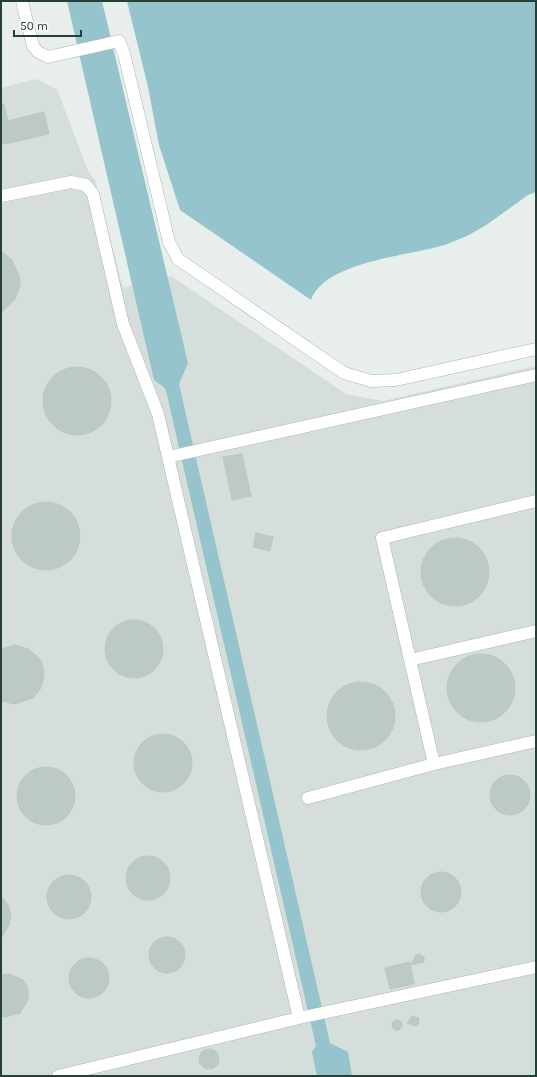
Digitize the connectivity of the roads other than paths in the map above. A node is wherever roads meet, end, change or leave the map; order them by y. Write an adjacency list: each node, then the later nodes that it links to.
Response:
1 (22, 1): 3 (street)
2 (1, 196): 5 (street)
3 (536, 349)
4 (536, 375): 5 (street)
5 (172, 456): 13 (street)
6 (536, 501): 8 (street)
7 (536, 632): 8 (street)
8 (410, 660): 10 (street)
9 (536, 741): 10 (street)
10 (434, 764): 11 (street)
11 (308, 798)
12 (536, 967): 13 (street)
13 (303, 1017): 14 (street)
14 (58, 1076)

